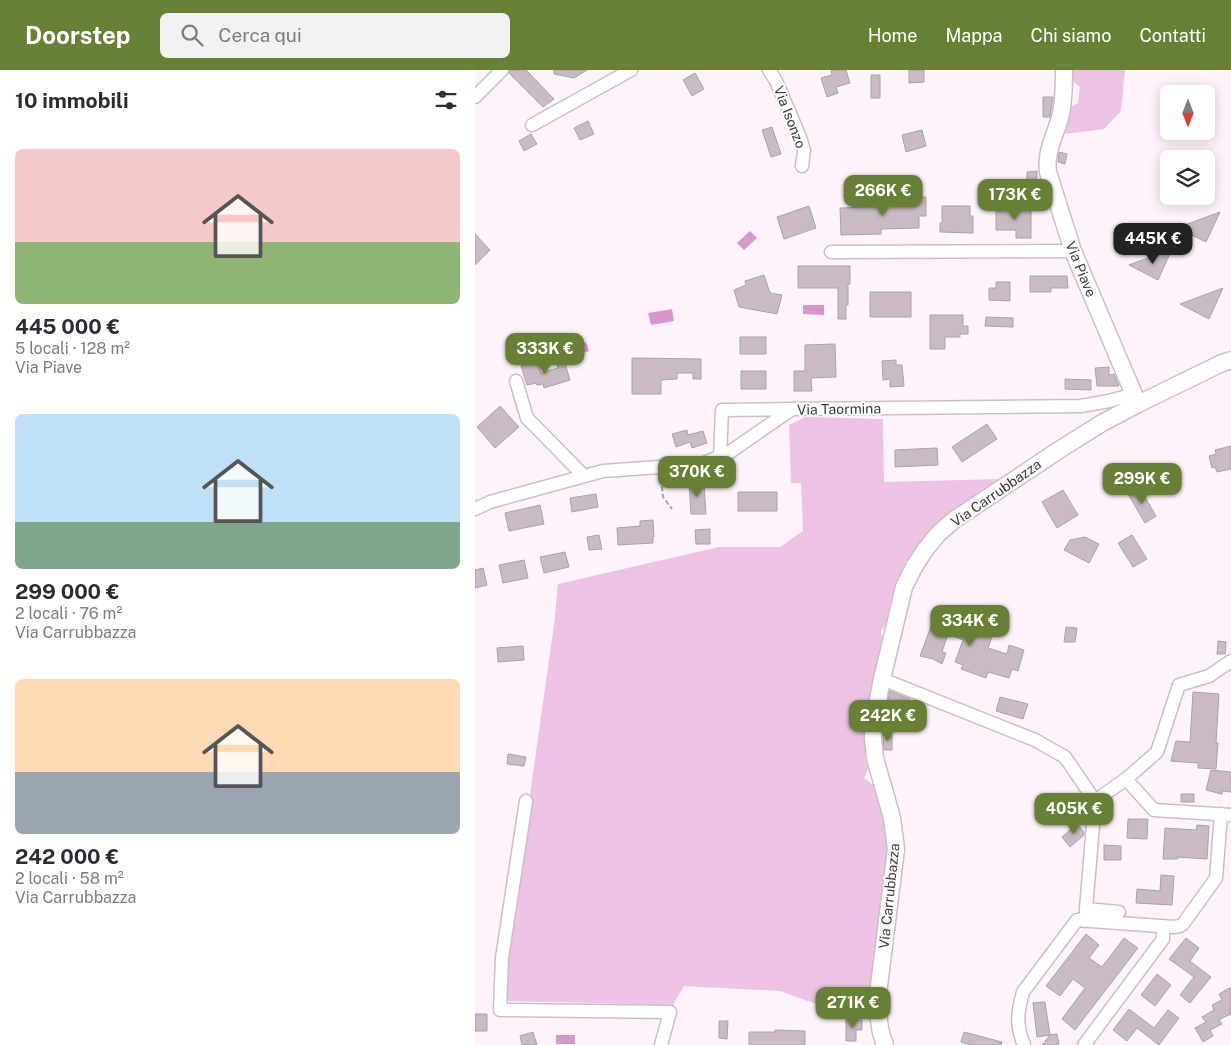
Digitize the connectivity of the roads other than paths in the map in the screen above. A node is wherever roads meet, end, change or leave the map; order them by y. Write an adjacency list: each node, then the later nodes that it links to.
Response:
1 (502, 70): 5 (street)
2 (631, 70): 6 (street)
3 (769, 70): 7 (street, Via Isonzo)
4 (1064, 70): 8 (main road, Via Piave)
5 (475, 97)
6 (532, 125)
7 (802, 166)
8 (1073, 251): 9 (street); 12 (main road, Via Piave)
9 (831, 252)
10 (1231, 360): 12 (main road, Via Carrubbazza)
11 (516, 381): 15 (street)
12 (1136, 399): 13 (street, Via Taormina); 18 (main road, Via Carrubbazza)
13 (792, 409): 14 (street, Via Taormina); 14 (street)
14 (720, 457): 15 (street, Via Taormina)
15 (584, 476): 16 (street, Via Taormina)
16 (475, 509)
17 (1231, 661): 19 (street)
18 (882, 679): 20 (street); 27 (main road, Via Carrubbazza)
19 (1126, 779): 20 (street); 22 (street)
20 (1095, 801): 24 (street)
21 (526, 802): 26 (street)
22 (1226, 814): 25 (street)
23 (1119, 912): 24 (street)
24 (1085, 915): 25 (street); 28 (street)
25 (1163, 926): 29 (street)
26 (661, 1045)
27 (885, 1045)
28 (1023, 1045)
29 (1084, 1045)

